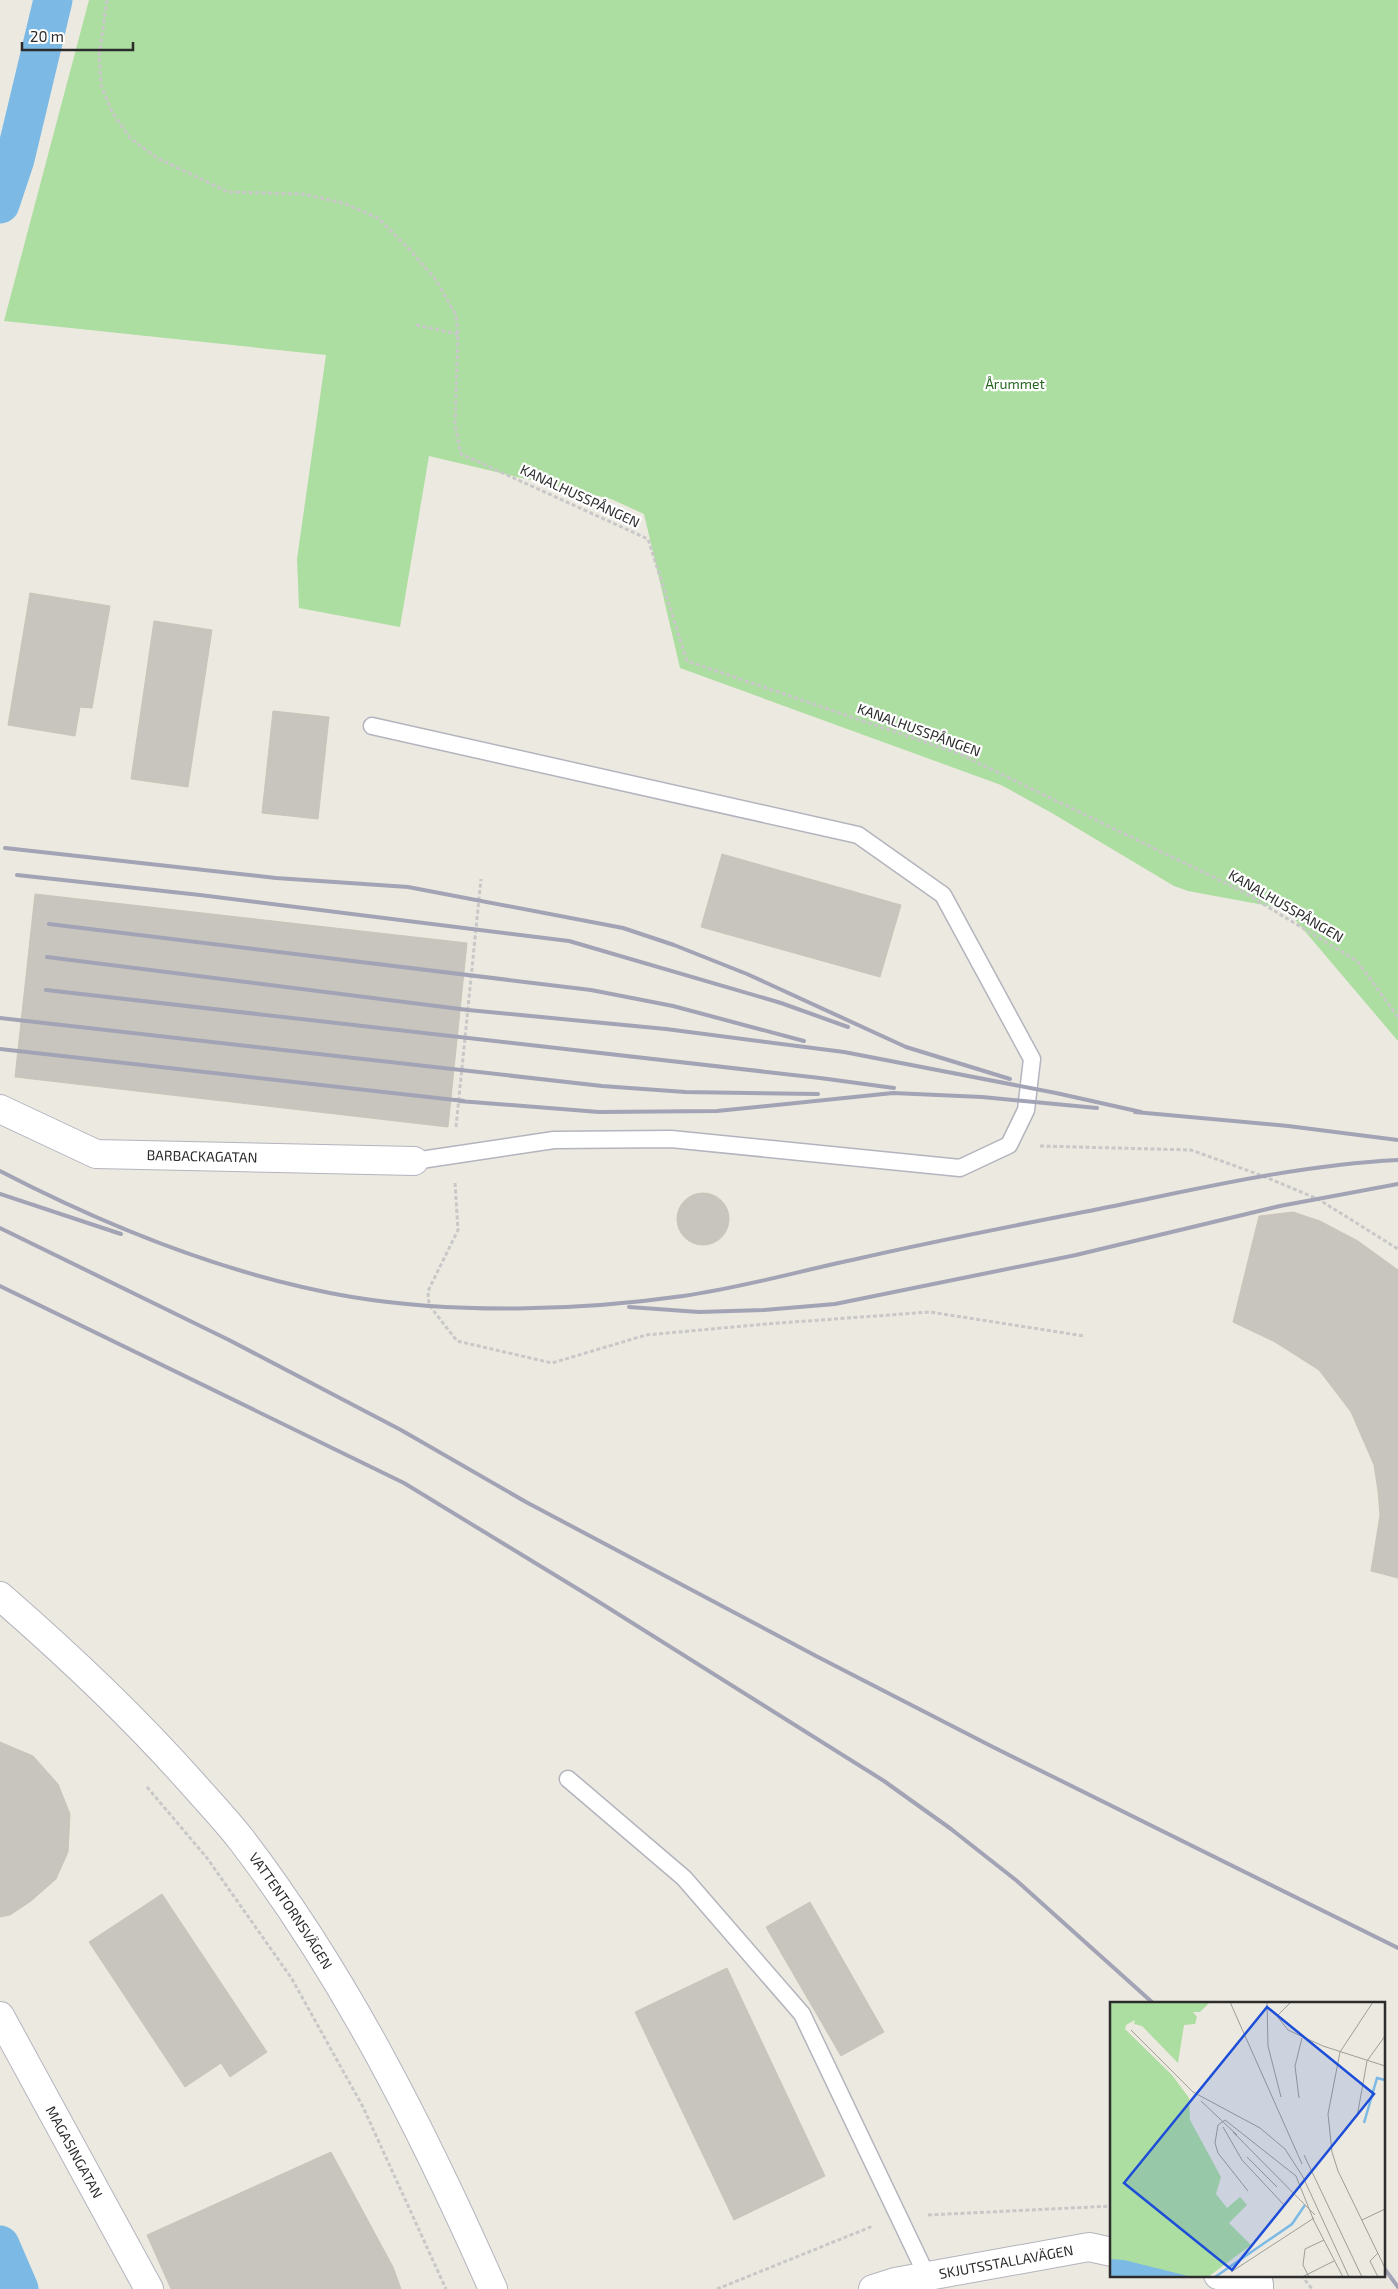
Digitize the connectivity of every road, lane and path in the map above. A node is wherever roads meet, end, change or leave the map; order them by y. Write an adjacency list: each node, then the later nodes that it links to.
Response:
1 (107, 0): 3 (path, KANALHUSSPÅNGEN)
2 (416, 326): 3 (path)
3 (458, 334): 6 (path, KANALHUSSPÅNGEN)
4 (372, 726): 8 (lane)
5 (481, 879): 9 (path)
6 (1398, 1016)
7 (0, 1109): 10 (street, BARBACKAGATAN)
8 (1010, 1145): 9 (lane); 11 (path)
9 (453, 1155): 10 (lane); 12 (path)
10 (414, 1161)
11 (1398, 1249)
12 (1084, 1336)
13 (0, 1596): 24 (street, VATTENTORNSVÄGEN)
14 (568, 1779): 18 (lane)
15 (144, 1783): 23 (path)
16 (0, 2016): 22 (street, MAGASINGATAN)
17 (1110, 2252): 18 (street, SKJUTSSTALLAVÄGEN)
18 (927, 2276): 25 (street, SKJUTSSTALLAVÄGEN)
19 (1221, 2276): 21 (street)
20 (1302, 2276): 26 (path)
21 (1259, 2287)
22 (149, 2289)
23 (446, 2289)
24 (492, 2289)
25 (873, 2289)
26 (1312, 2289)

